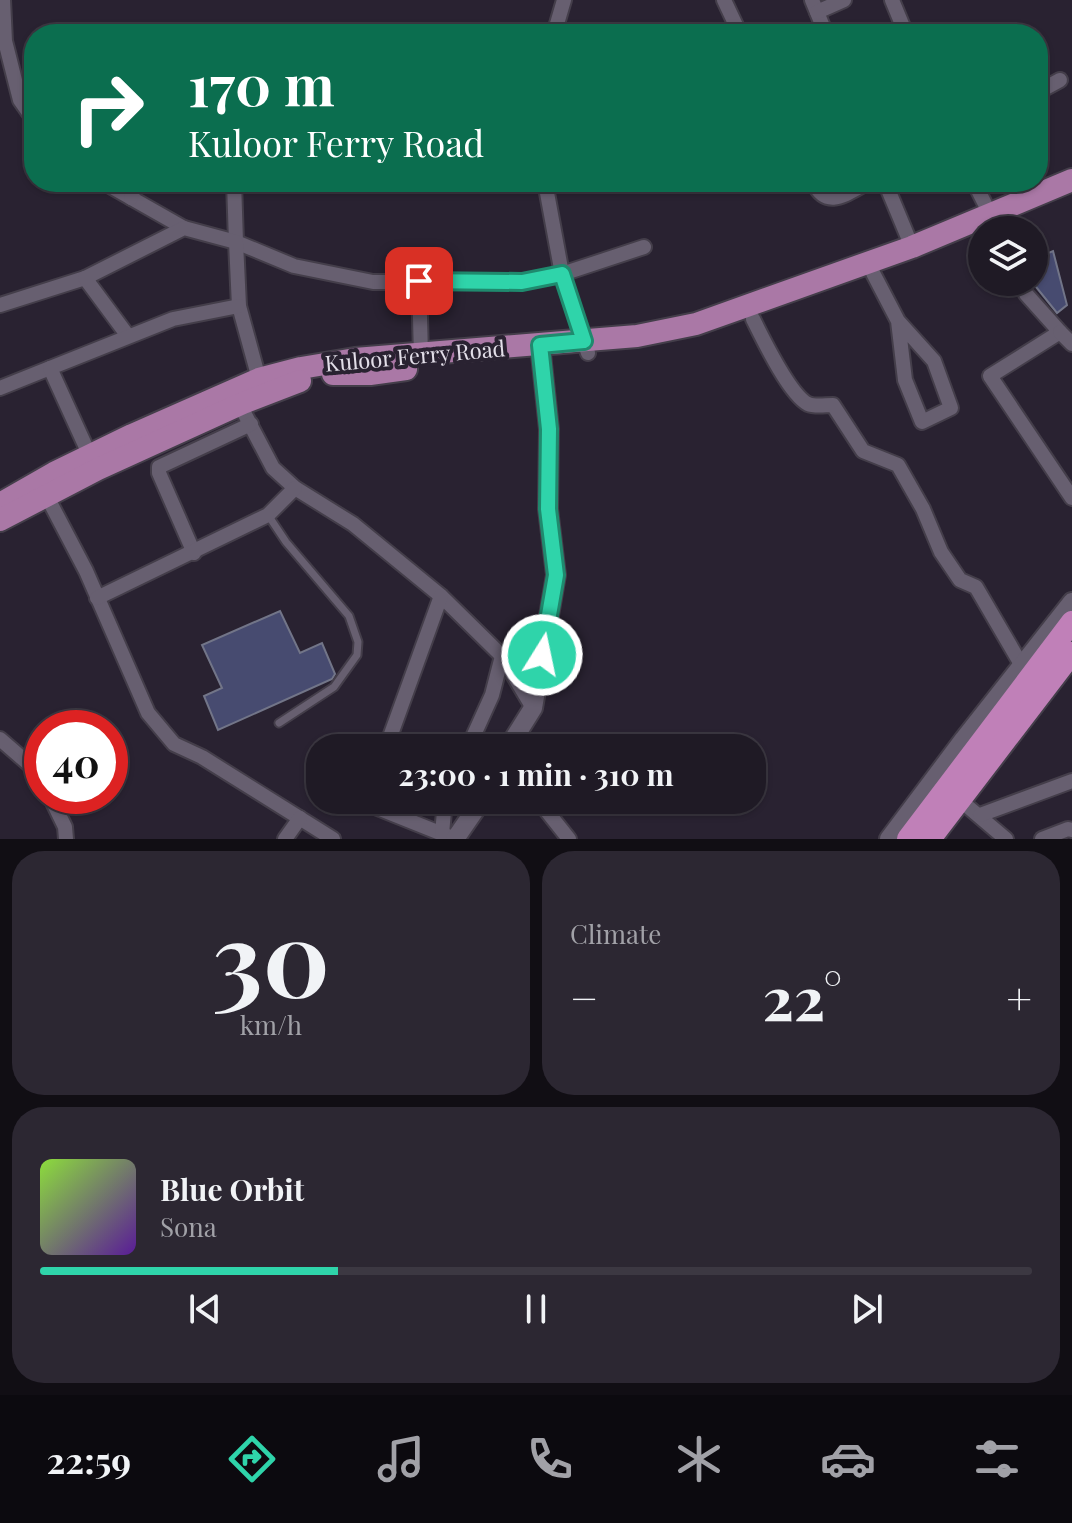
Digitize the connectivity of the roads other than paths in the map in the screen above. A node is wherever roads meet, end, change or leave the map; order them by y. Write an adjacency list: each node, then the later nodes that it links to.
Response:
1 (3, 0): 12 (street)
2 (562, 0): 7 (street)
3 (724, 0): 8 (street)
4 (844, 0): 6 (street)
5 (892, 0): 9 (street)
6 (814, 6)
7 (556, 24)
8 (735, 24)
9 (902, 24)
10 (1060, 80): 11 (street)
11 (1048, 87)
12 (24, 106)
13 (1072, 180): 25 (main road, Kuloor Ferry Road)
14 (120, 192): 23 (street)
15 (133, 192): 23 (street)
16 (234, 192): 30 (street)
17 (547, 192): 34 (street)
18 (818, 192): 19 (street)
19 (848, 192)
20 (889, 192): 32 (street)
21 (978, 192): 24 (street)
22 (1072, 193): 26 (main road, Kuloor Ferry Road)
23 (131, 198): 27 (street)
24 (986, 216)
25 (1008, 216)
26 (1015, 216)
27 (184, 228): 30 (street); 35 (street)
28 (968, 232): 32 (main road, Kuloor Ferry Road)
29 (968, 235): 33 (main road, Kuloor Ferry Road)
30 (236, 242): 36 (street); 39 (street)
31 (644, 247): 34 (street)
32 (912, 247): 45 (main road, Kuloor Ferry Road)
33 (873, 273): 40 (main road, Kuloor Ferry Road); 41 (street)
34 (562, 274): 36 (street); 45 (street)
35 (85, 278): 38 (street); 43 (street)
36 (419, 281): 47 (street)
37 (1028, 296): 42 (street)
38 (0, 305)
39 (239, 306): 43 (street); 49 (street)
40 (753, 319): 45 (main road, Kuloor Ferry Road); 66 (street)
41 (898, 321): 41 (street)
42 (1060, 332): 44 (street); 55 (street)
43 (128, 336): 48 (street)
44 (1072, 344)
45 (586, 347): 46 (main road, Kuloor Ferry Road)
46 (540, 352): 47 (main road, Kuloor Ferry Road); 51 (main road, Kuloor Ferry Road); 67 (street)
47 (421, 355): 49 (main road, Kuloor Ferry Road)
48 (50, 368): 50 (street); 52 (street)
49 (259, 379): 52 (main road, Kuloor Ferry Road)
50 (0, 388)
51 (245, 414): 53 (main road, Kuloor Ferry Road); 54 (street); 59 (street)
52 (90, 456): 53 (main road, Kuloor Ferry Road)
53 (42, 488): 56 (main road, Kuloor Ferry Road); 58 (main road, Kuloor Ferry Road); 61 (street)
54 (295, 488): 57 (street); 60 (street)
55 (1072, 498)
56 (0, 504)
57 (268, 515): 59 (street); 68 (lane)
58 (0, 520)
59 (194, 553): 61 (street)
60 (441, 596): 65 (street); 69 (street)
61 (97, 598): 82 (street)
62 (1072, 602): 66 (street)
63 (1072, 622): 66 (highway)
64 (1072, 653): 75 (highway)
65 (502, 656): 67 (street); 70 (street)
66 (1026, 672): 89 (street); 90 (highway)
67 (533, 708): 71 (street)
68 (279, 723)
69 (391, 734)
70 (474, 734)
71 (517, 734)
72 (0, 739): 73 (street)
73 (24, 760)
74 (1072, 781): 81 (street)
75 (960, 800): 81 (street); 91 (highway)
76 (59, 814): 85 (street)
77 (393, 814): 84 (street)
78 (446, 814): 84 (street)
79 (469, 814): 84 (street)
80 (549, 814): 88 (street)
81 (980, 815): 92 (street)
82 (300, 818): 86 (street); 87 (street)
83 (1072, 830): 93 (street)
84 (448, 836)
85 (66, 839)
86 (285, 839)
87 (333, 839)
88 (569, 839)
89 (889, 839)
90 (908, 839)
91 (930, 839)
92 (1006, 839)
93 (1042, 839)

